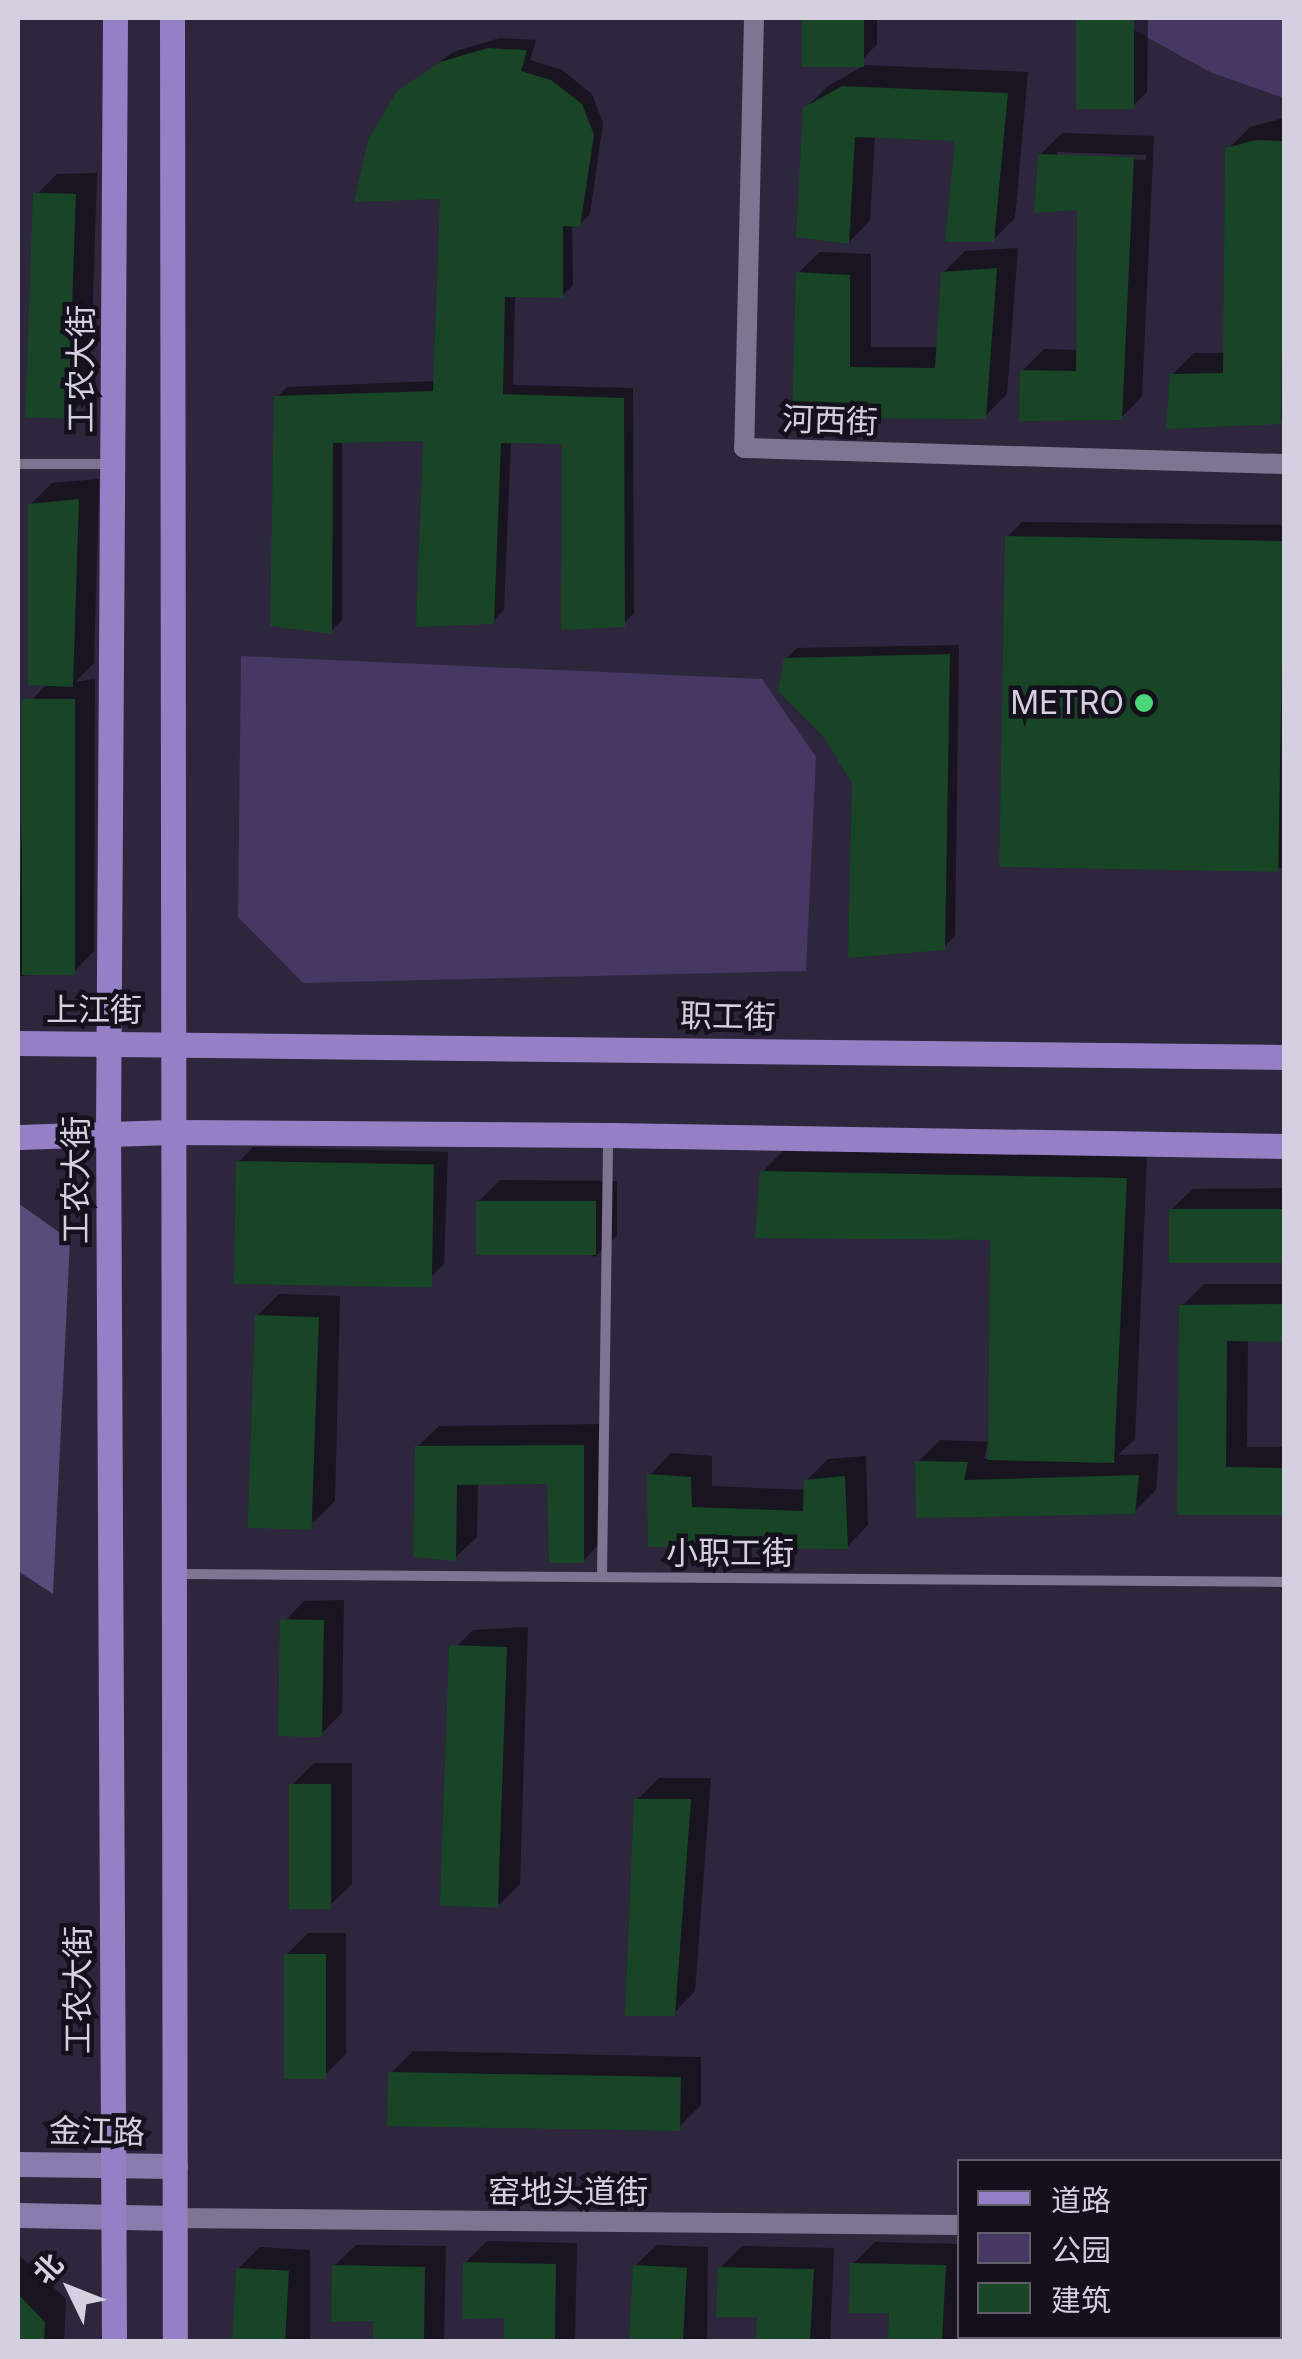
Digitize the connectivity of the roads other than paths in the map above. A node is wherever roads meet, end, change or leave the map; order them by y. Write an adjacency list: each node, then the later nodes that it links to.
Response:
1 (115, 18): 5 (main road, 工农大街)
2 (172, 18): 9 (main road)
3 (754, 18): 6 (street, 河西街)
4 (18, 464): 5 (lane)
5 (113, 464): 8 (main road, 工农大街)
6 (1284, 464)
7 (18, 1042): 8 (main road, 上江街)
8 (108, 1042): 9 (main road, 上江街); 12 (main road, 工农大街)
9 (170, 1042): 10 (main road, 职工街); 11 (main road)
10 (1284, 1057)
11 (171, 1132): 12 (main road); 13 (main road); 16 (main road)
12 (108, 1134): 14 (main road); 20 (main road, 工农大街)
13 (608, 1136): 15 (main road); 17 (lane)
14 (18, 1137)
15 (1284, 1146)
16 (175, 1574): 17 (lane, 小职工街); 21 (main road)
17 (602, 1577): 18 (lane, 小职工街)
18 (1284, 1582)
19 (18, 2164): 20 (street, 金江路)
20 (111, 2166): 21 (street, 金江路); 23 (main road, 工农大街)
21 (175, 2166): 24 (main road)
22 (18, 2215): 23 (street)
23 (114, 2217): 24 (street); 26 (main road, 工农大街)
24 (175, 2218): 25 (street, 窑地头道街); 27 (main road)
25 (957, 2225)
26 (114, 2342)
27 (175, 2342)

